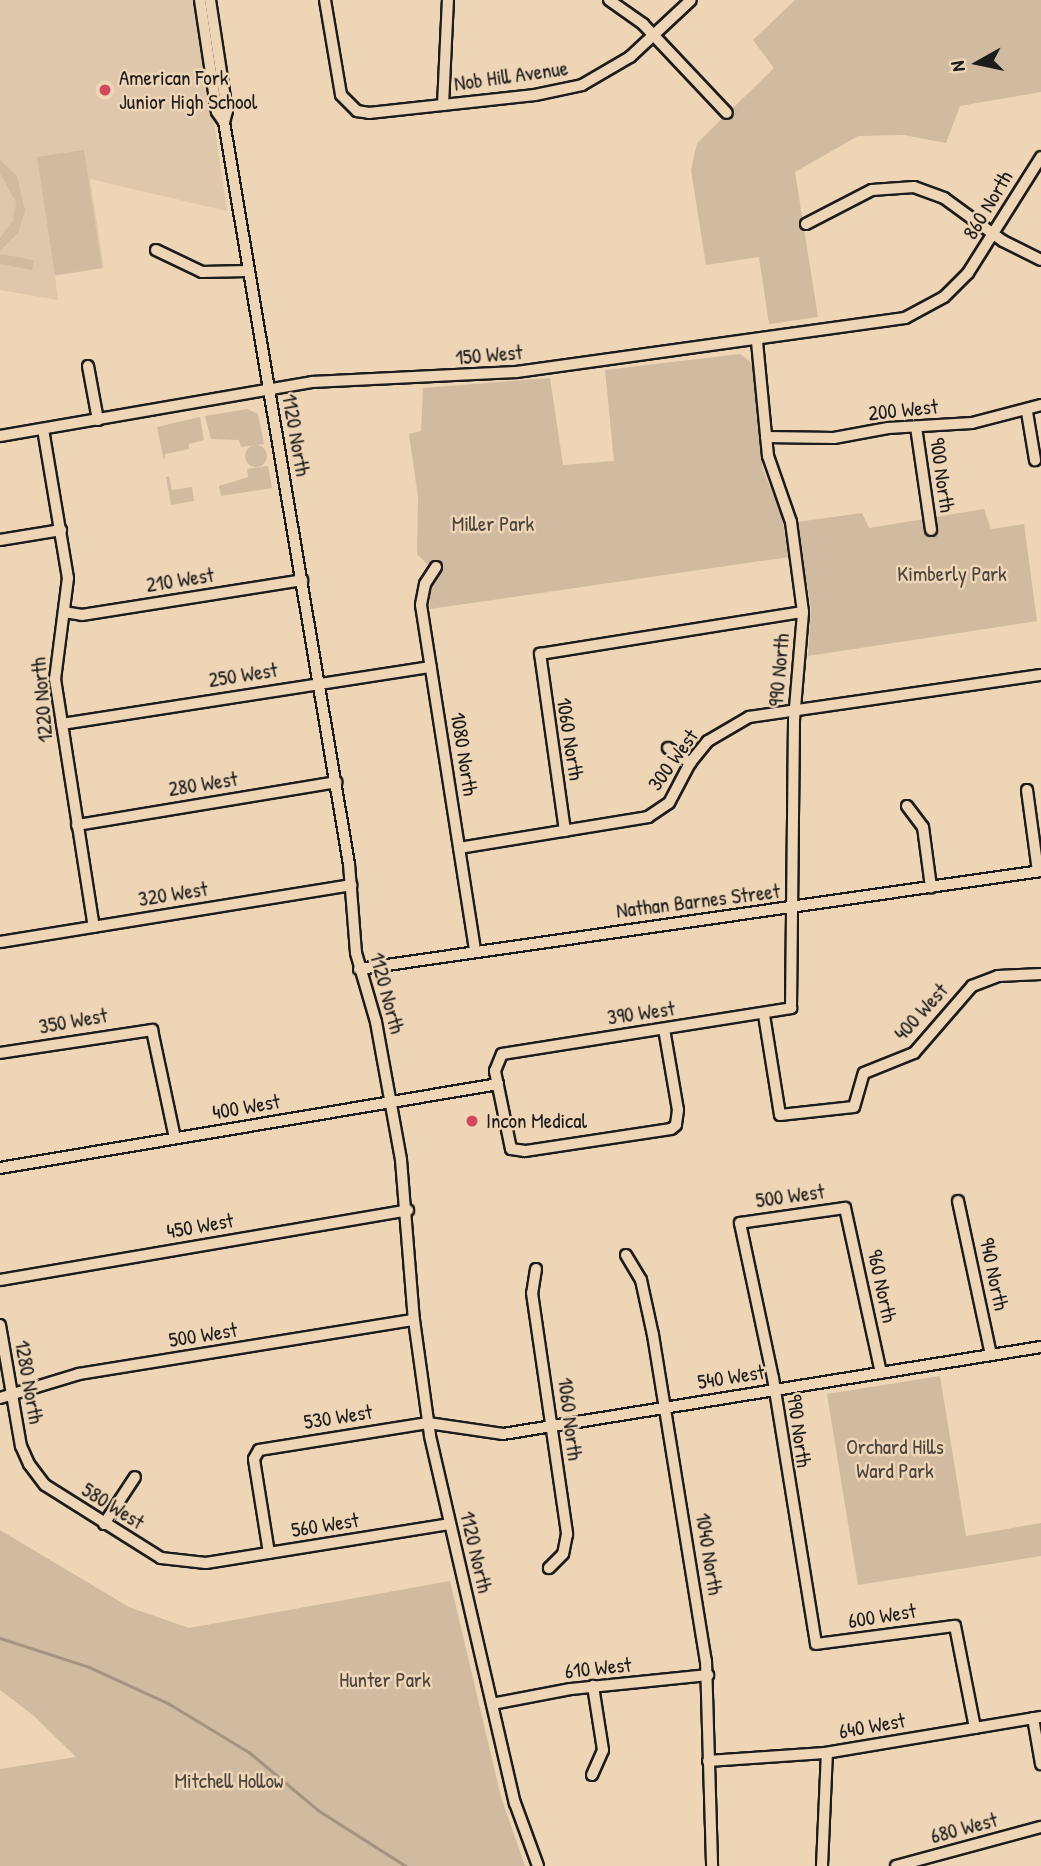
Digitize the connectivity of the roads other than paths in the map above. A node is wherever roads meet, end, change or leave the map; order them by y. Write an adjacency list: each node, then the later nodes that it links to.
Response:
1 (200, 0): 10 (street, 1120 North)
2 (210, 0): 10 (street, 1120 North)
3 (325, 0): 8 (street, Nob Hill Avenue)
4 (448, 0): 8 (street)
5 (609, 0): 7 (street)
6 (691, 0): 7 (street, Nob Hill Avenue)
7 (654, 36): 8 (street, Nob Hill Avenue); 9 (street)
8 (443, 105)
9 (727, 113)
10 (224, 122): 16 (street, 1120 North)
11 (1041, 157): 13 (street, 860 North)
12 (806, 224): 13 (street)
13 (995, 234): 15 (street); 17 (street, 860 North)
14 (156, 250): 16 (street)
15 (1041, 260)
16 (248, 271): 20 (street, 1120 North)
17 (968, 273): 18 (street, 150 West)
18 (757, 341): 20 (street, 150 West); 27 (street, 990 North)
19 (88, 366): 23 (street)
20 (268, 390): 23 (street, 150 West); 33 (street, 1120 North)
21 (1041, 405): 22 (street, 200 West)
22 (1027, 412): 24 (street, 200 West); 28 (street)
23 (97, 420): 25 (street, 150 West)
24 (916, 427): 27 (street, 200 West); 30 (street, 900 North)
25 (43, 429): 26 (street, 150 West); 29 (street, 1220 North)
26 (0, 436)
27 (766, 437): 35 (street, 990 North)
28 (1035, 460)
29 (61, 530): 31 (street); 34 (street, 1220 North)
30 (931, 530)
31 (0, 540)
32 (436, 567): 36 (street, 1080 North)
33 (302, 580): 34 (street, 210 West); 38 (street, 1120 North)
34 (64, 612): 40 (street, 1220 North)
35 (803, 612): 39 (street, 990 North); 47 (street, 1060 North)
36 (430, 667): 38 (street, 250 West); 48 (street, 1080 North)
37 (1041, 674): 39 (street, 300 West)
38 (319, 684): 40 (street, 250 West); 43 (street, 1120 North)
39 (795, 709): 42 (street, 300 West); 52 (street, 990 North)
40 (61, 724): 46 (street, 1220 North)
41 (668, 748): 42 (street)
42 (690, 763): 47 (street, 300 West)
43 (336, 782): 46 (street, 280 West); 50 (street, 1120 North)
44 (1027, 790): 49 (street)
45 (907, 806): 51 (street)
46 (77, 825): 53 (street, 1220 North)
47 (565, 831): 48 (street, 300 West)
48 (459, 848): 55 (street, 1080 North)
49 (1040, 871): 51 (street, Nathan Barnes Street)
50 (351, 884): 53 (street, 320 West); 56 (street, 1120 North)
51 (931, 887): 52 (street, Nathan Barnes Street)
52 (794, 908): 55 (street, Nathan Barnes Street); 58 (street, 990 North)
53 (93, 927): 54 (street, 320 West)
54 (0, 942)
55 (475, 951): 56 (street, Nathan Barnes Street)
56 (359, 969): 63 (street, 1120 North)
57 (1041, 974): 59 (street, 400 West)
58 (791, 1008): 59 (street, 390 West)
59 (764, 1015): 60 (street, 390 West)
60 (664, 1030): 62 (street, 390 West); 62 (street)
61 (0, 1052): 64 (street, 350 West)
62 (498, 1084): 63 (street, 400 West)
63 (391, 1101): 64 (street, 400 West); 68 (street, 1120 North)
64 (174, 1138): 65 (street, 400 West)
65 (0, 1168)
66 (958, 1201): 76 (street, 940 North)
67 (845, 1208): 69 (street, 500 West); 77 (street, 960 North)
68 (408, 1210): 72 (street, 450 West); 73 (street, 1120 North)
69 (740, 1223): 78 (street, 990 North)
70 (626, 1255): 81 (street, 1040 North)
71 (536, 1269): 83 (street, 1060 North)
72 (0, 1280)
73 (414, 1320): 79 (street, 500 West); 82 (street, 1120 North)
74 (0, 1325): 79 (street, 1280 North)
75 (1041, 1347): 76 (street, 540 West)
76 (990, 1354): 77 (street, 540 West)
77 (881, 1373): 78 (street, 540 West)
78 (774, 1390): 81 (street, 540 West); 91 (street, 990 North)
79 (12, 1394): 80 (street, 500 West); 84 (street, 1280 North)
80 (0, 1398)
81 (665, 1407): 83 (street, 540 West); 92 (street, 1040 North)
82 (428, 1423): 83 (street, 540 West); 87 (street, 1120 North); 88 (street, 530 West)
83 (551, 1426): 90 (street, 1060 North)
84 (21, 1446): 86 (street, 580 West)
85 (135, 1477): 86 (street)
86 (104, 1524): 89 (street, 580 West)
87 (449, 1524): 88 (street, 560 West); 94 (street, 1120 North)
88 (269, 1553): 89 (street, 560 West)
89 (206, 1563)
90 (549, 1568)
91 (816, 1644): 96 (street, 600 West)
92 (708, 1675): 93 (street, 610 West); 98 (street, 1040 North)
93 (593, 1686): 94 (street, 610 West); 100 (street)
94 (492, 1704): 102 (street, 1120 North)
95 (1037, 1718): 96 (street, 640 West); 99 (street)
96 (975, 1728): 97 (street, 640 West)
97 (827, 1753): 98 (street, 640 West); 104 (street)
98 (708, 1760): 103 (street, 1040 North)
99 (1041, 1765)
100 (592, 1775)
101 (1041, 1826): 105 (street, 680 West)
102 (538, 1866)
103 (712, 1866)
104 (822, 1866)
105 (896, 1866)

